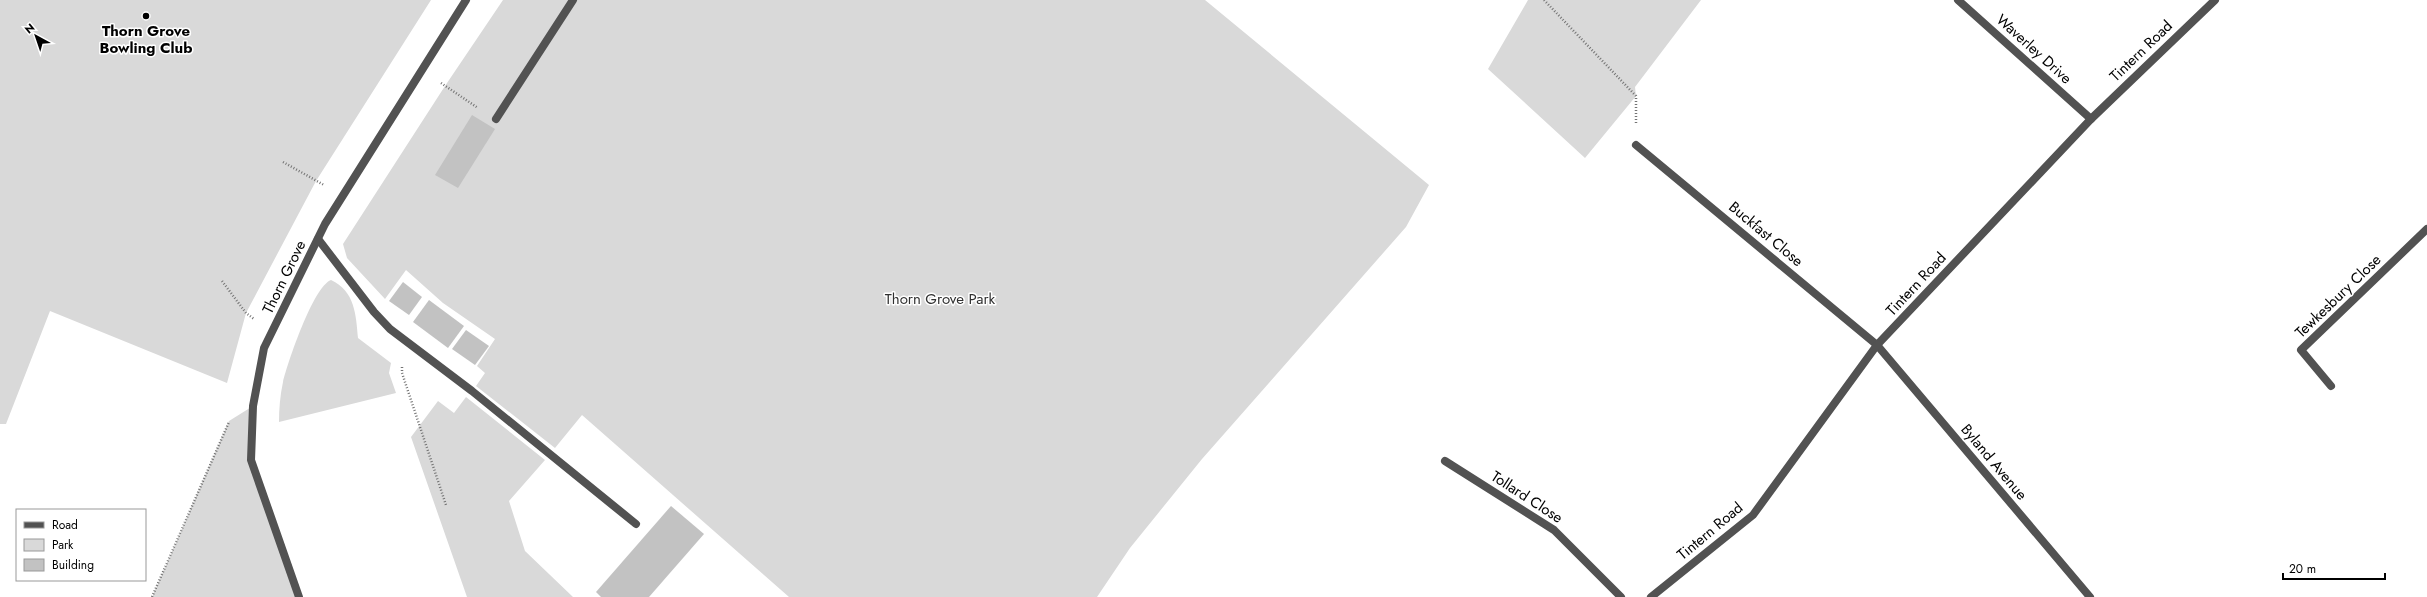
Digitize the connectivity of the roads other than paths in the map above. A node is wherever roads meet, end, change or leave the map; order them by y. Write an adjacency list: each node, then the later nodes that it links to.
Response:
1 (466, 0): 9 (street, Thorn Grove)
2 (573, 0): 5 (street)
3 (1958, 0): 6 (street, Waverley Drive)
4 (2215, 0): 6 (street, Tintern Road)
5 (496, 119)
6 (2091, 119): 10 (street, Tintern Road)
7 (1636, 145): 10 (street, Buckfast Close)
8 (2427, 229): 11 (street, Tewkesbury Close)
9 (318, 239): 13 (street); 14 (street, Thorn Grove)
10 (1877, 345): 16 (street, Tintern Road); 17 (street, Byland Avenue)
11 (2331, 386)
12 (1445, 461): 15 (street, Tollard Close)
13 (636, 524)
14 (298, 597)
15 (1621, 597)
16 (1651, 597)
17 (2090, 597)

